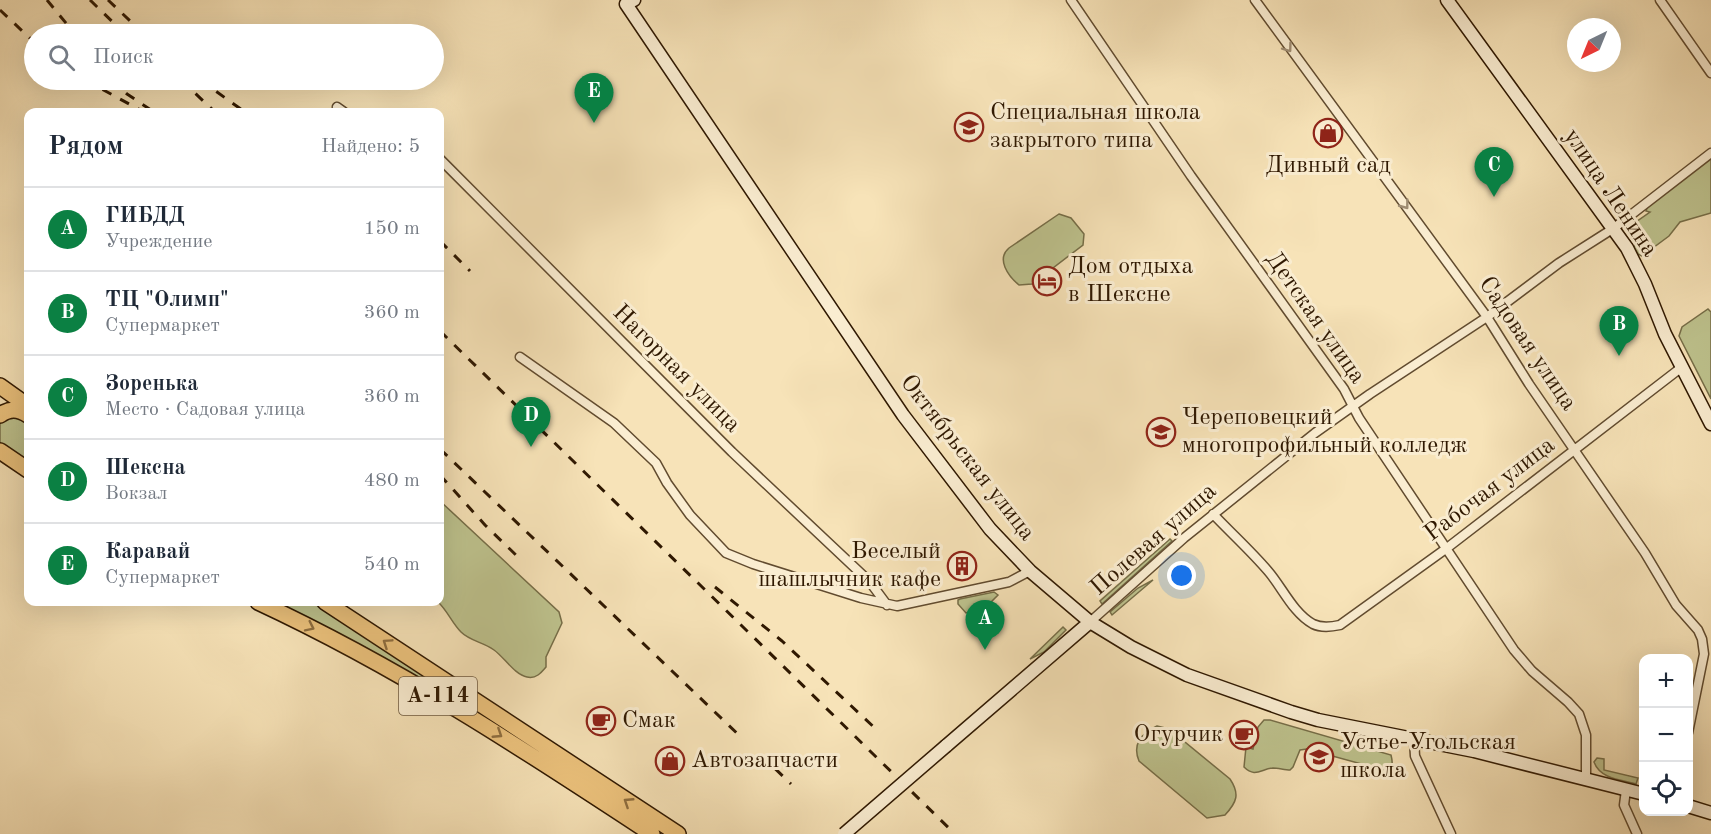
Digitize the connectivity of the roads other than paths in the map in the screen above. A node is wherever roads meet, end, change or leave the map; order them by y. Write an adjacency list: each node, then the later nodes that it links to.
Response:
1 (1071, 0): 15 (street, Детская улица)
2 (1255, 0): 10 (street, Садовая улица, one-way to 10)
3 (1448, 0): 9 (street, улица Ленина)
4 (1660, 0): 6 (street)
5 (628, 1): 26 (street, Октябрьская улица)
6 (1711, 73)
7 (1711, 153): 9 (street, Полевая улица)
8 (444, 163): 27 (street, Нагорная улица)
9 (1614, 228): 10 (street, Полевая улица); 12 (street, улица Ленина)
10 (1487, 317): 15 (street, Полевая улица); 19 (street, Садовая улица)
11 (520, 357): 27 (street)
12 (1682, 367): 18 (street, улица Ленина); 19 (street, Рабочая улица)
13 (0, 386): 14 (highway)
14 (24, 402)
15 (1352, 406): 24 (street, Полевая улица); 25 (street, Детская улица)
16 (24, 414): 17 (highway)
17 (0, 415)
18 (1711, 424)
19 (1575, 449): 25 (street, Рабочая улица); 31 (street, Садовая улица)
20 (0, 451): 22 (highway)
21 (0, 461): 23 (highway)
22 (24, 467)
23 (24, 476)
24 (1213, 514): 25 (street, Рабочая улица); 30 (street, Полевая улица)
25 (1447, 548): 33 (street, Детская улица)
26 (1030, 571): 27 (street); 30 (street, Октябрьская улица)
27 (887, 605)
28 (266, 606): 38 (highway, А-114, one-way to 38)
29 (331, 606): 39 (highway, А-114, one-way to 29)
30 (1090, 622): 32 (street, Октябрьская улица); 40 (street, bridge)
31 (1693, 712)
32 (1414, 740): 33 (street, Октябрьская улица); 41 (street)
33 (1586, 779): 34 (street, Октябрьская улица)
34 (1626, 790): 35 (street, Октябрьская улица); 42 (street)
35 (1639, 793)
36 (1693, 807): 37 (street)
37 (1711, 813)
38 (652, 834)
39 (678, 834)
40 (844, 834)
41 (1451, 834)
42 (1637, 834)

